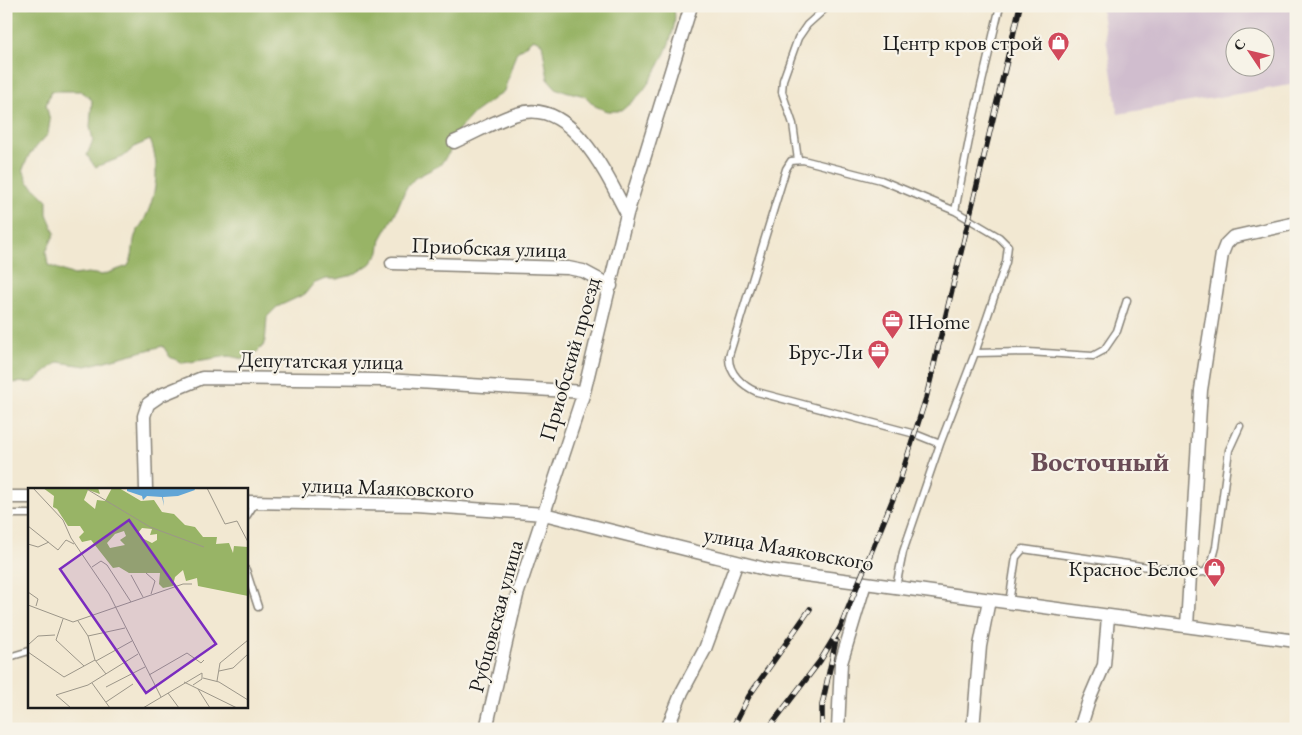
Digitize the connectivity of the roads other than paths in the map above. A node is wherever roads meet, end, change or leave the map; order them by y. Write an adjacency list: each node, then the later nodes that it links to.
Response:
1 (691, 6): 7 (street, Приобский проезд)
2 (828, 6): 5 (lane)
3 (1000, 6): 6 (lane)
4 (454, 142): 7 (street)
5 (798, 160): 6 (lane); 15 (lane)
6 (955, 211): 12 (lane)
7 (627, 214): 10 (street, Приобский проезд)
8 (1296, 223): 24 (street)
9 (392, 263): 10 (street, Приобская улица)
10 (611, 286): 13 (street, Приобский проезд)
11 (1127, 300): 12 (lane)
12 (975, 353): 15 (lane)
13 (584, 392): 16 (street, Депутатская улица); 22 (street, Приобский проезд)
14 (1240, 426): 24 (lane)
15 (940, 444): 27 (lane)
16 (146, 488)
17 (6, 497): 18 (street)
18 (28, 497)
19 (251, 502): 22 (street, улица Маяковского)
20 (6, 514): 21 (lane)
21 (28, 514)
22 (544, 514): 23 (street, улица Маяковского); 36 (street, Рубцовская улица)
23 (737, 562): 26 (street, улица Маяковского); 37 (street)
24 (1190, 573): 29 (lane); 32 (street)
25 (248, 576): 30 (lane)
26 (865, 582): 27 (street, улица Маяковского); 38 (street)
27 (896, 587): 28 (street, улица Маяковского)
28 (989, 600): 29 (street, улица Маяковского); 39 (street)
29 (1010, 603): 31 (street, улица Маяковского)
30 (258, 607)
31 (1108, 617): 32 (street, улица Маяковского); 40 (street)
32 (1187, 626): 33 (street, улица Маяковского)
33 (1296, 641)
34 (28, 651): 35 (lane)
35 (6, 658)
36 (486, 729)
37 (667, 729)
38 (838, 729)
39 (973, 729)
40 (1080, 729)

